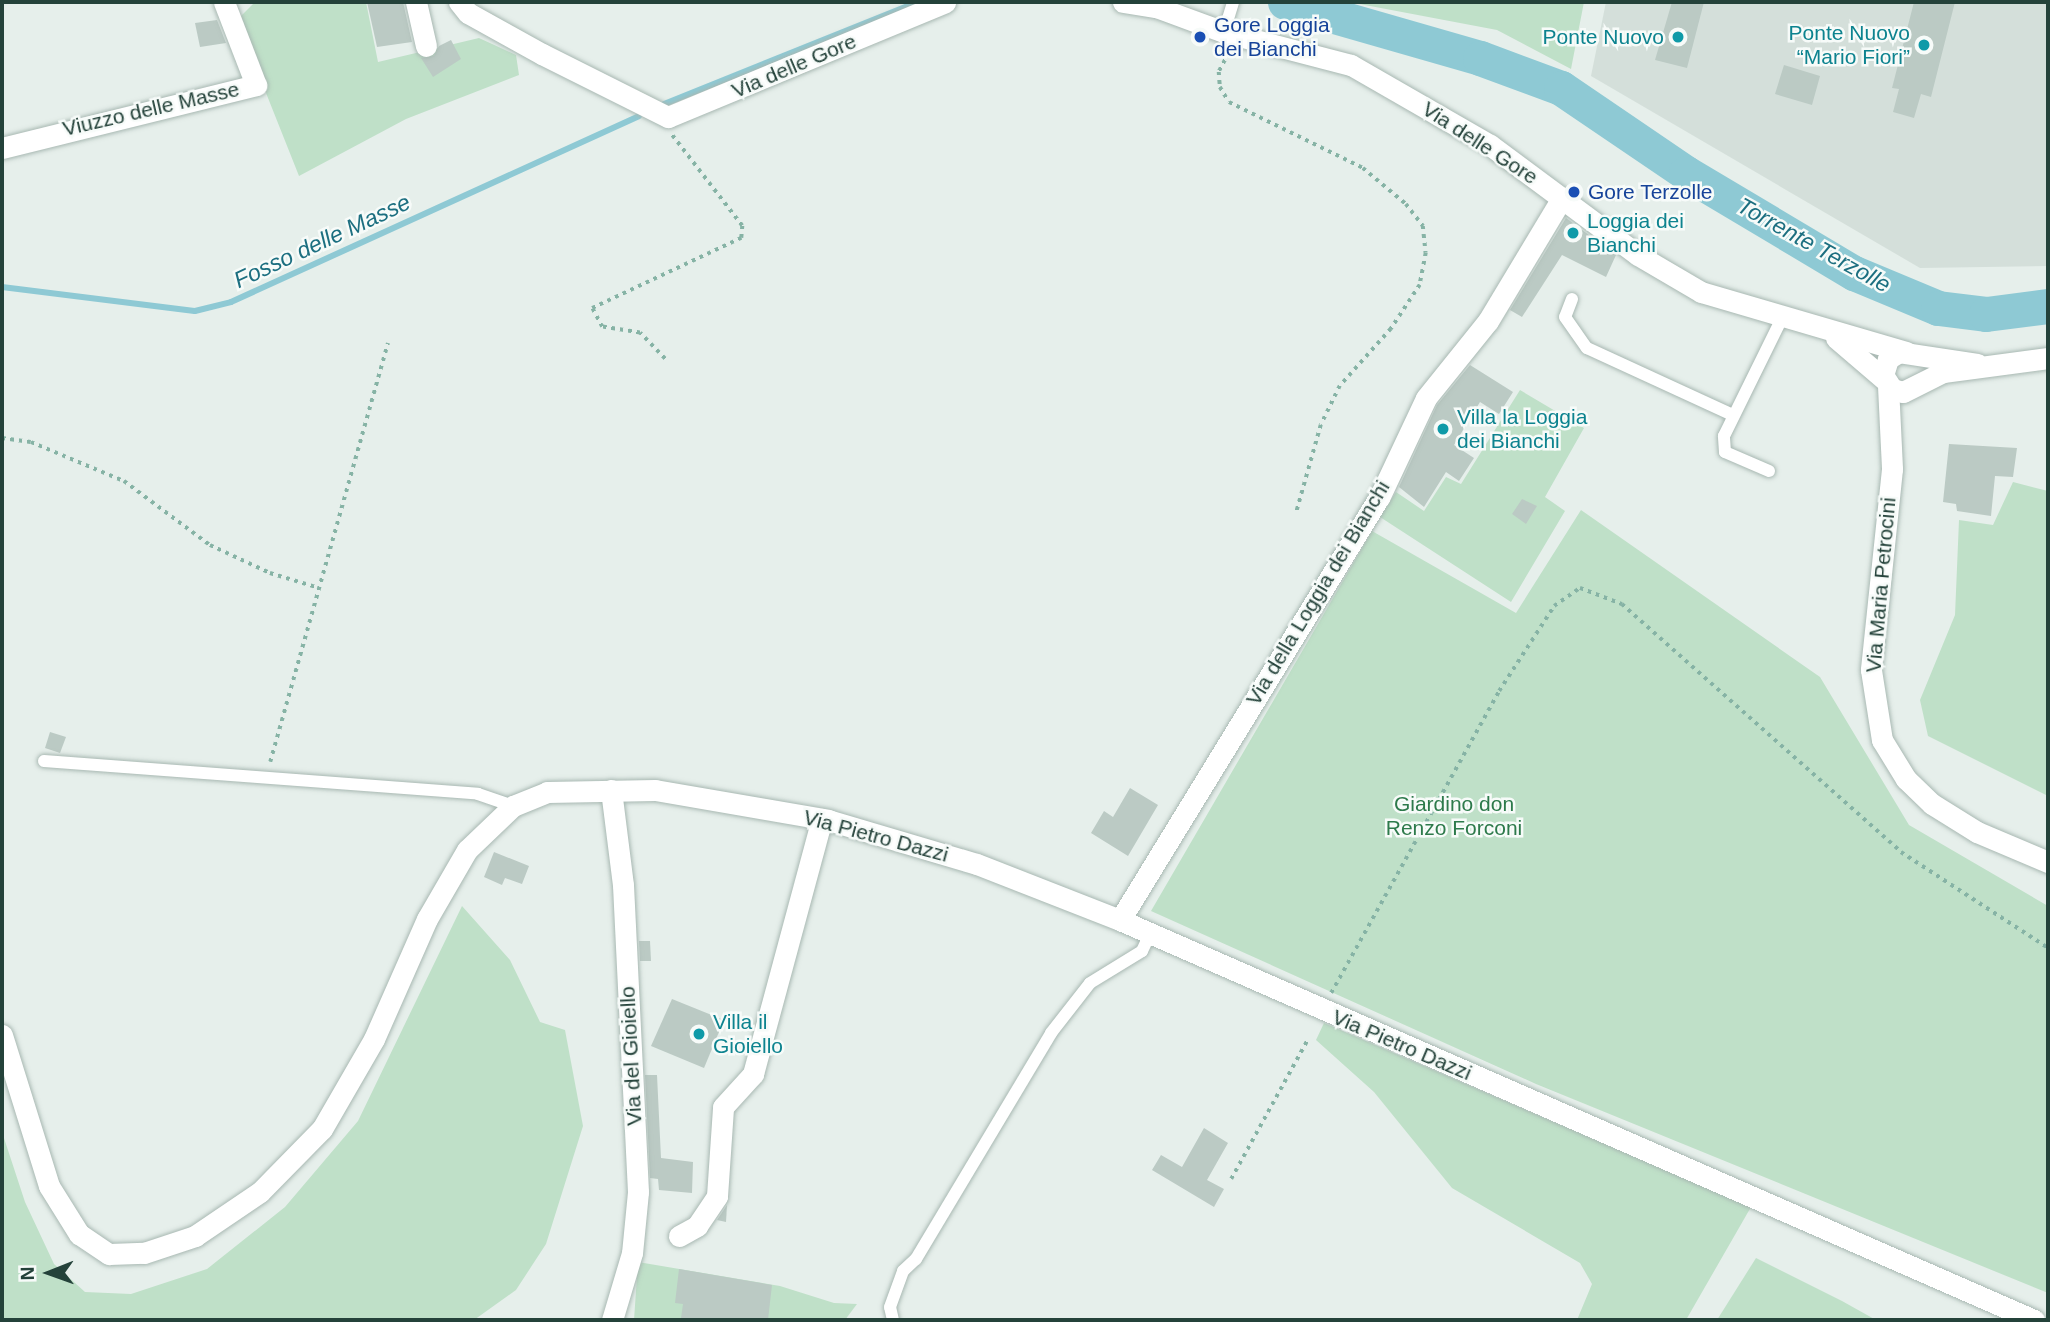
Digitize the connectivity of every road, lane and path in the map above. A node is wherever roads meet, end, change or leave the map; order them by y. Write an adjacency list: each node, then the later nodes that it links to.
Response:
1 (224, 2): 9 (street, Viuzzo delle Masse)
2 (416, 2): 7 (street)
3 (459, 2): 8 (street)
4 (946, 2): 8 (street, Via delle Gore)
5 (1123, 2): 6 (street, Via delle Gore)
6 (1231, 20): 10 (street, Via delle Gore); 25 (path)
7 (426, 47)
8 (664, 115): 17 (path)
9 (2, 148)
10 (1562, 198): 12 (street, Via delle Gore); 33 (street, Via della Loggia dei Bianchi)
11 (1572, 299): 21 (lane)
12 (1783, 316): 13 (street, Via delle Gore); 21 (lane)
13 (1816, 327): 15 (street, Via delle Gore); 19 (street, Via delle Gore)
14 (388, 342): 26 (path)
15 (1909, 353): 18 (street, Via delle Gore); 19 (street); 20 (street)
16 (2048, 358): 18 (street, Via delle Gore)
17 (665, 359)
18 (1977, 364): 20 (street, Via delle Gore)
19 (1886, 382): 20 (street, Via delle Gore); 23 (street, Via Maria Petrocini)
20 (1918, 384): 23 (street, Via Maria Petrocini)
21 (1733, 415): 24 (lane)
22 (2, 438): 26 (path)
23 (1892, 469): 32 (street, Via Maria Petrocini)
24 (1769, 471)
25 (1296, 514)
26 (319, 588): 28 (path)
27 (44, 761): 28 (lane)
28 (266, 778): 30 (lane)
29 (611, 790): 30 (street, Via Pietro Dazzi); 31 (street, Via Pietro Dazzi); 41 (street, Via del Gioiello)
30 (513, 806): 37 (street, Via Pietro Dazzi)
31 (822, 819): 33 (street, Via Pietro Dazzi); 40 (street)
32 (2048, 862)
33 (1120, 920): 34 (street, Via Pietro Dazzi)
34 (1149, 936): 36 (street, Via Pietro Dazzi); 42 (lane)
35 (2048, 948): 36 (path)
36 (1324, 1011): 43 (street, Via Pietro Dazzi)
37 (2, 1035)
38 (1307, 1041): 39 (path)
39 (1231, 1179)
40 (679, 1236)
41 (612, 1320)
42 (893, 1320)
43 (2034, 1320)

